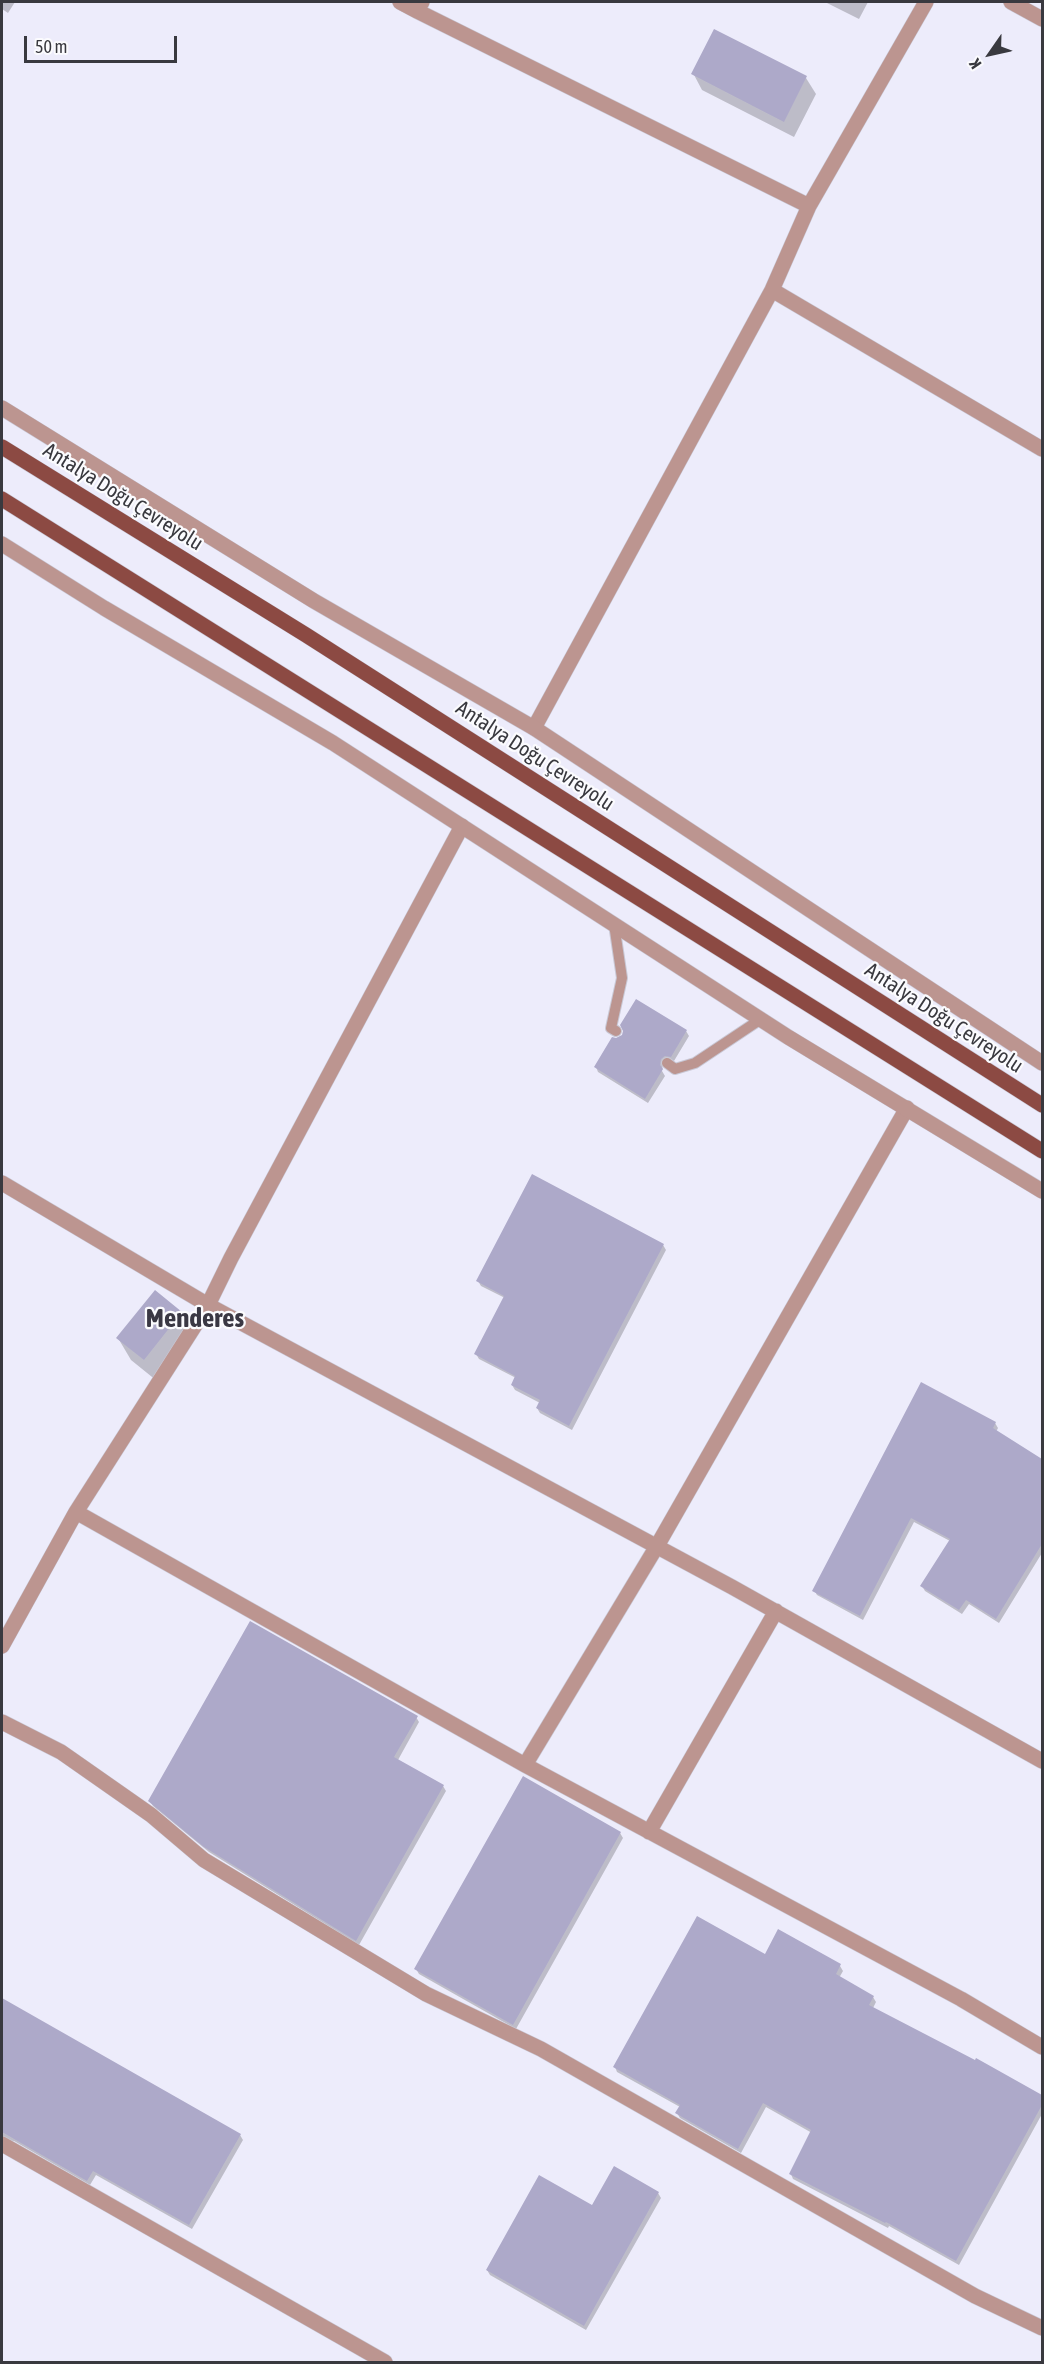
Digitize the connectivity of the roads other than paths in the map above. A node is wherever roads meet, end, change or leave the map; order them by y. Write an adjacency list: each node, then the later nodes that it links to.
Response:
1 (400, 2): 4 (street)
2 (926, 2): 6 (street)
3 (1011, 2): 5 (street)
4 (419, 6): 6 (street)
5 (1042, 19)
6 (809, 206): 7 (street)
7 (772, 290): 10 (street); 13 (street)
8 (2, 408): 13 (street)
9 (2, 447): 20 (main road, Antalya Doğu Çevreyolu)
10 (1042, 449)
11 (2, 499): 22 (main road)
12 (2, 544): 14 (street)
13 (534, 728): 19 (street)
14 (462, 826): 15 (street); 25 (street)
15 (614, 924): 16 (street); 17 (lane)
16 (761, 1019): 18 (lane); 21 (street)
17 (616, 1031)
18 (667, 1063)
19 (1042, 1063)
20 (1042, 1105)
21 (907, 1108): 24 (street); 27 (street)
22 (1042, 1151)
23 (2, 1183): 25 (street)
24 (1042, 1191)
25 (208, 1305): 26 (street); 27 (street)
26 (76, 1512): 29 (street); 32 (street)
27 (657, 1546): 28 (street); 32 (street)
28 (776, 1611): 31 (street); 33 (street)
29 (2, 1646)
30 (2, 1722): 36 (street)
31 (1042, 1761)
32 (525, 1765): 33 (street)
33 (649, 1832): 34 (street)
34 (1042, 2047)
35 (2, 2144): 37 (street)
36 (1042, 2328)
37 (385, 2362)

